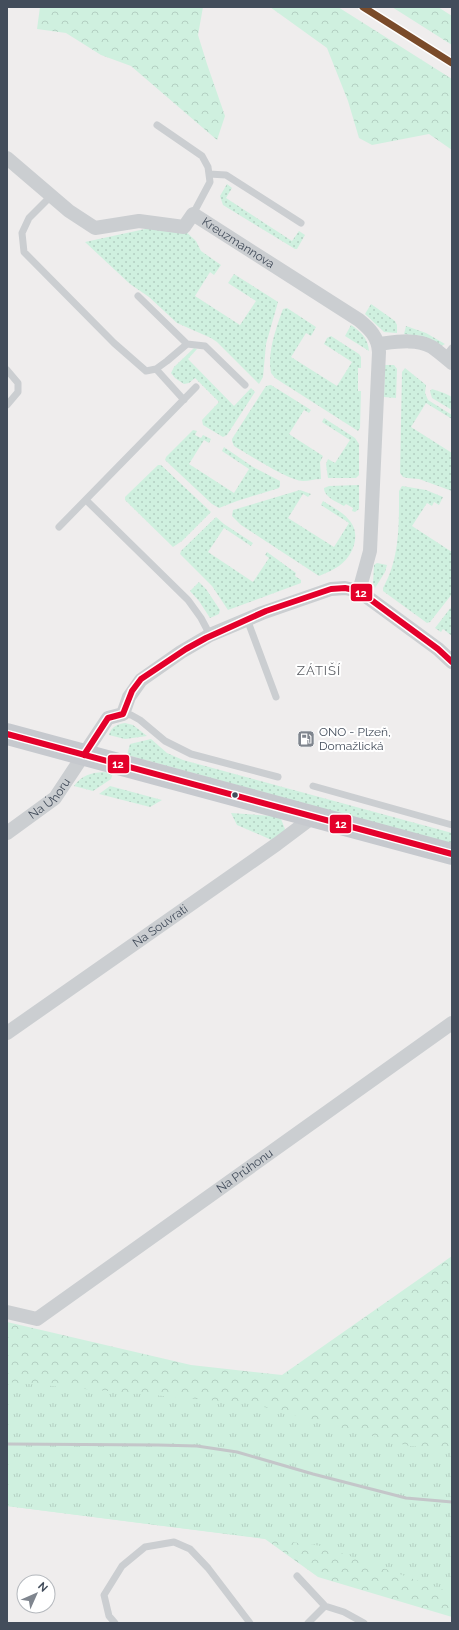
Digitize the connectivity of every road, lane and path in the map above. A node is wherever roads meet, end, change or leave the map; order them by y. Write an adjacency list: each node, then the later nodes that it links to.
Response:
1 (156, 125): 3 (lane)
2 (7, 158): 4 (street, Kreuzmannova)
3 (209, 174): 5 (lane); 6 (lane)
4 (51, 196): 5 (street, Kreuzmannova); 11 (lane)
5 (193, 214): 9 (street, Kreuzmannova)
6 (301, 223)
7 (138, 296): 8 (lane)
8 (187, 344): 11 (lane); 13 (lane)
9 (379, 344): 10 (street); 19 (street)
10 (450, 356)
11 (156, 369): 15 (lane)
12 (7, 370): 16 (lane)
13 (245, 385)
14 (196, 388): 15 (lane)
15 (184, 400): 17 (lane)
16 (7, 405)
17 (86, 500): 18 (lane); 21 (lane)
18 (59, 527)
19 (360, 591): 20 (street); 22 (street)
20 (246, 618): 21 (street); 23 (lane)
21 (210, 635): 24 (street)
22 (452, 662)
23 (276, 697)
24 (123, 714): 26 (street, Na Úhoru); 27 (lane)
25 (7, 734): 26 (main road)
26 (84, 755): 29 (main road); 31 (street, Na Úhoru)
27 (278, 776)
28 (313, 786): 30 (lane)
29 (313, 817): 32 (main road); 34 (street, Na Souvrati)
30 (452, 825)
31 (7, 833)
32 (452, 854)
33 (452, 1023): 35 (street, Na Průhonu)
34 (7, 1033)
35 (7, 1312)
36 (298, 1576): 37 (lane)
37 (325, 1606): 40 (lane); 41 (lane)
38 (115, 1623): 39 (lane)
39 (250, 1623)
40 (308, 1623)
41 (364, 1623)

